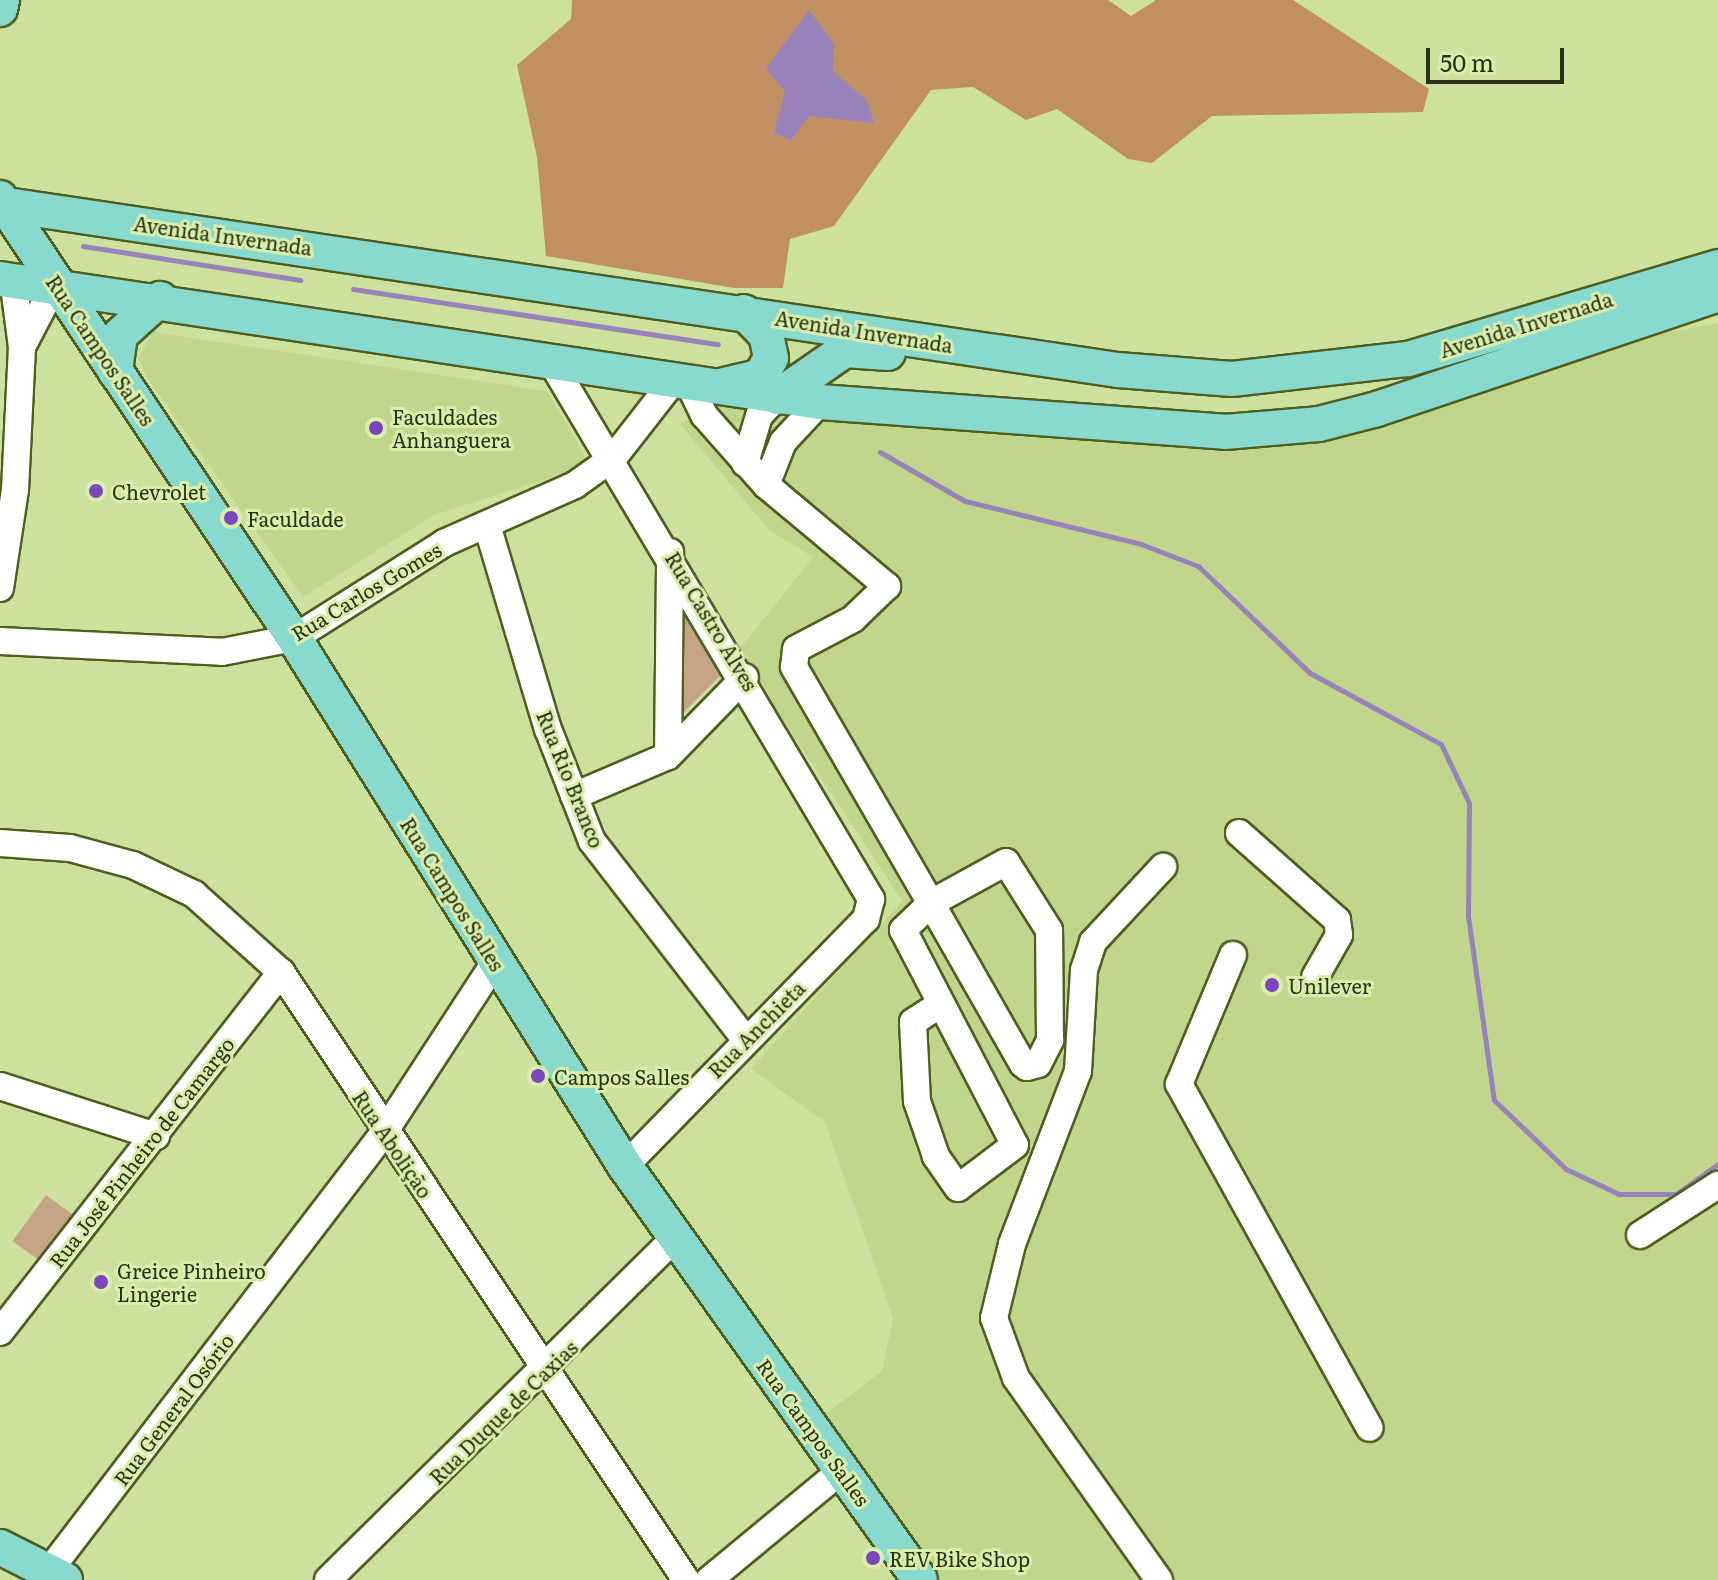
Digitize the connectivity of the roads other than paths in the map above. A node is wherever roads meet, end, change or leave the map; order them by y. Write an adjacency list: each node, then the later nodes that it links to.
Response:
1 (2, 0): 2 (main road)
2 (0, 9)
3 (1, 202): 5 (main road); 6 (main road, Rua Campos Salles); 9 (main road, Avenida Invernada)
4 (1718, 267): 12 (main road, Avenida Invernada)
5 (4, 272): 6 (main road, Avenida Invernada); 10 (street)
6 (56, 282): 8 (main road, Avenida Invernada); 10 (street); 15 (main road, Rua Campos Salles)
7 (1718, 294): 20 (main road, Avenida Invernada)
8 (160, 299): 13 (main road, Avenida Invernada); 15 (main road)
9 (744, 312): 11 (main road, Avenida Invernada); 17 (main road)
10 (22, 347): 27 (street)
11 (975, 348): 14 (main road); 16 (main road, Avenida Invernada)
12 (1436, 351): 16 (main road, Avenida Invernada); 20 (main road)
13 (549, 358): 17 (main road, Avenida Invernada); 22 (street, Rua Castro Alves)
14 (817, 366): 18 (main road); 19 (main road)
15 (115, 371): 28 (main road, Rua Campos Salles)
16 (1232, 379): 21 (main road)
17 (693, 382): 18 (main road, Avenida Invernada); 22 (street, Rua Carlos Gomes); 23 (street)
18 (777, 397): 19 (main road, Avenida Invernada); 23 (street)
19 (820, 402): 21 (main road, Avenida Invernada); 24 (street)
20 (1341, 418): 21 (main road, Avenida Invernada)
21 (1225, 432)
22 (614, 457): 25 (street, Rua Carlos Gomes); 26 (street, Rua Castro Alves)
23 (745, 463): 24 (street)
24 (766, 485): 37 (street)
25 (487, 525): 28 (street, Rua Carlos Gomes); 32 (street, Rua Rio Branco)
26 (670, 550): 30 (street, Rua Castro Alves); 31 (street)
27 (0, 588)
28 (294, 638): 29 (street, Rua Carlos Gomes); 39 (main road, Rua Campos Salles)
29 (0, 641)
30 (745, 677): 31 (street); 36 (street, Rua Castro Alves)
31 (668, 756): 32 (street)
32 (574, 796): 43 (street, Rua Rio Branco)
33 (1239, 833): 41 (street)
34 (0, 843): 40 (street, Rua Abolição)
35 (1163, 867): 61 (street)
36 (867, 888): 43 (street, Rua Anchieta)
37 (931, 903): 37 (street); 42 (street)
38 (1233, 955): 53 (street)
39 (495, 962): 45 (street, Rua General Osório); 47 (main road, Rua Campos Salles)
40 (281, 972): 45 (street, Rua Abolição); 46 (street, Rua José Pinheiro de Camargo)
41 (1315, 977)
42 (938, 1006): 42 (street)
43 (744, 1038): 47 (street, Rua Anchieta)
44 (0, 1086): 46 (street)
45 (383, 1134): 52 (street, Rua Abolição); 56 (street, Rua General Osório)
46 (156, 1136): 51 (street, Rua José Pinheiro de Camargo)
47 (625, 1166): 50 (main road, Rua Campos Salles)
48 (1718, 1185): 49 (street)
49 (1640, 1235)
50 (674, 1239): 52 (street, Rua Duque de Caxias); 54 (main road, Rua Campos Salles)
51 (0, 1332)
52 (548, 1370): 57 (street, Rua Duque de Caxias); 58 (street, Rua Abolição)
53 (1370, 1428)
54 (842, 1470): 59 (street); 60 (main road, Rua Campos Salles)
55 (0, 1547): 56 (main road)
56 (52, 1577)
57 (328, 1580)
58 (686, 1580)
59 (709, 1580)
60 (920, 1580)
61 (1159, 1580)

